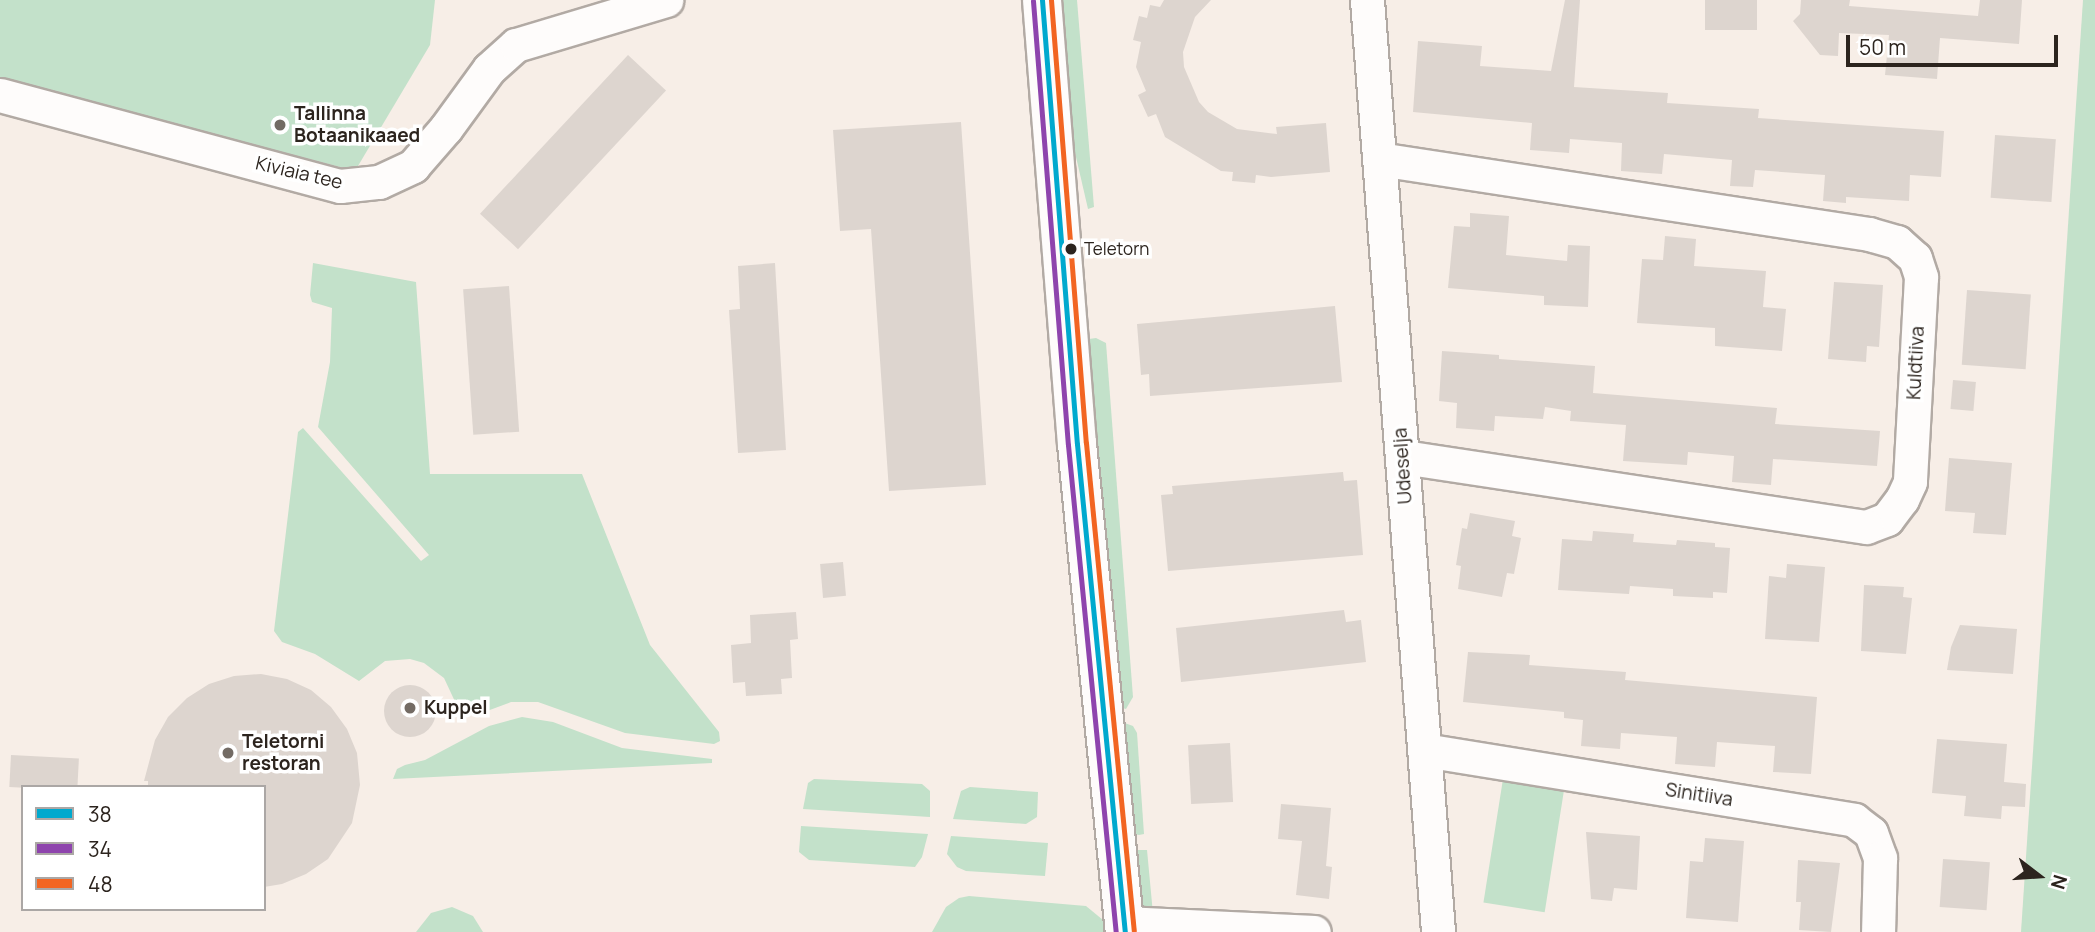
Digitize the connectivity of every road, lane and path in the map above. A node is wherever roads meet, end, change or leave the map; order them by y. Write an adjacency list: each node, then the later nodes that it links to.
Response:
1 (666, 0): 4 (street, Kiviaia tee)
2 (1042, 0): 8 (main road)
3 (1367, 0): 5 (street, Udeselja)
4 (0, 95)
5 (1379, 159): 6 (street, Udeselja); 6 (street, Kuldtiiva)
6 (1402, 457): 7 (street, Udeselja)
7 (1424, 750): 10 (street, Udeselja); 11 (street, Sinitiiva)
8 (1125, 928): 9 (street)
9 (1314, 932)
10 (1438, 932)
11 (1878, 932)

